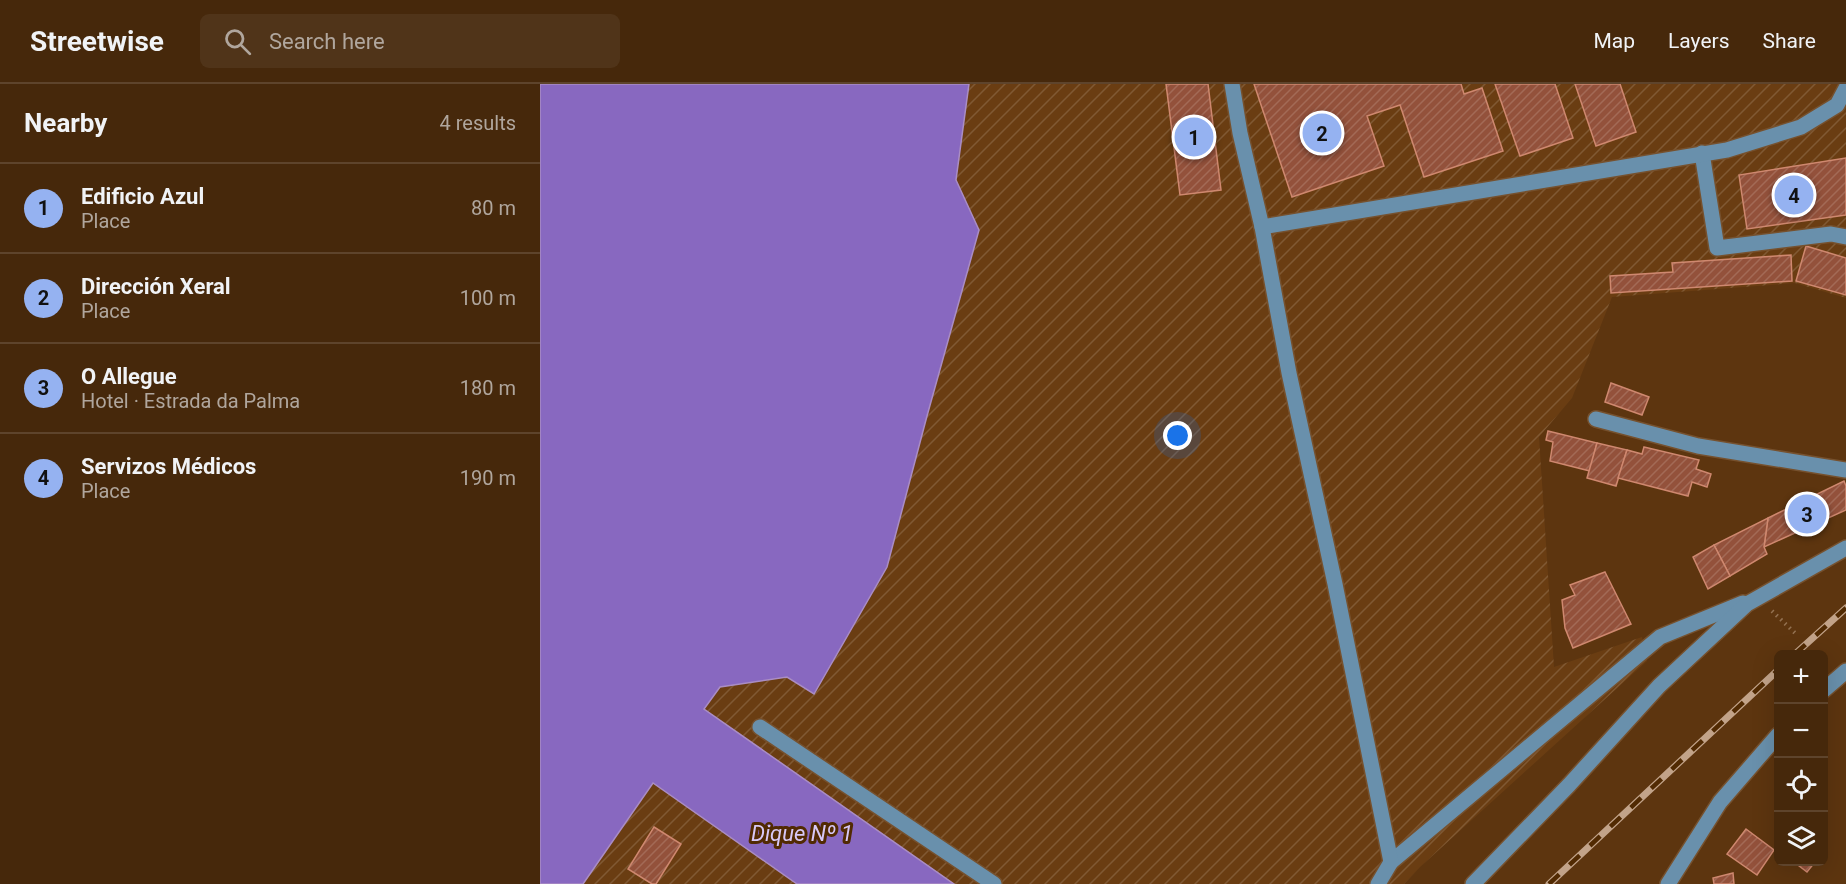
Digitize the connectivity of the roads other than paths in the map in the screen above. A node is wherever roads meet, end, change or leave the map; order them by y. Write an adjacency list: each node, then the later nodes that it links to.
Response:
1 (1232, 84): 4 (street)
2 (1846, 88): 3 (street)
3 (1702, 153): 4 (street); 5 (street)
4 (1262, 227): 14 (street)
5 (1846, 237)
6 (1596, 418): 7 (street)
7 (1846, 470)
8 (1846, 548): 9 (street)
9 (1758, 597): 14 (street); 17 (street)
10 (1846, 671): 11 (street)
11 (1828, 687)
12 (760, 727): 15 (street)
13 (1774, 741): 18 (street)
14 (1391, 862): 16 (street)
15 (994, 884)
16 (1378, 884)
17 (1473, 884)
18 (1668, 884)

